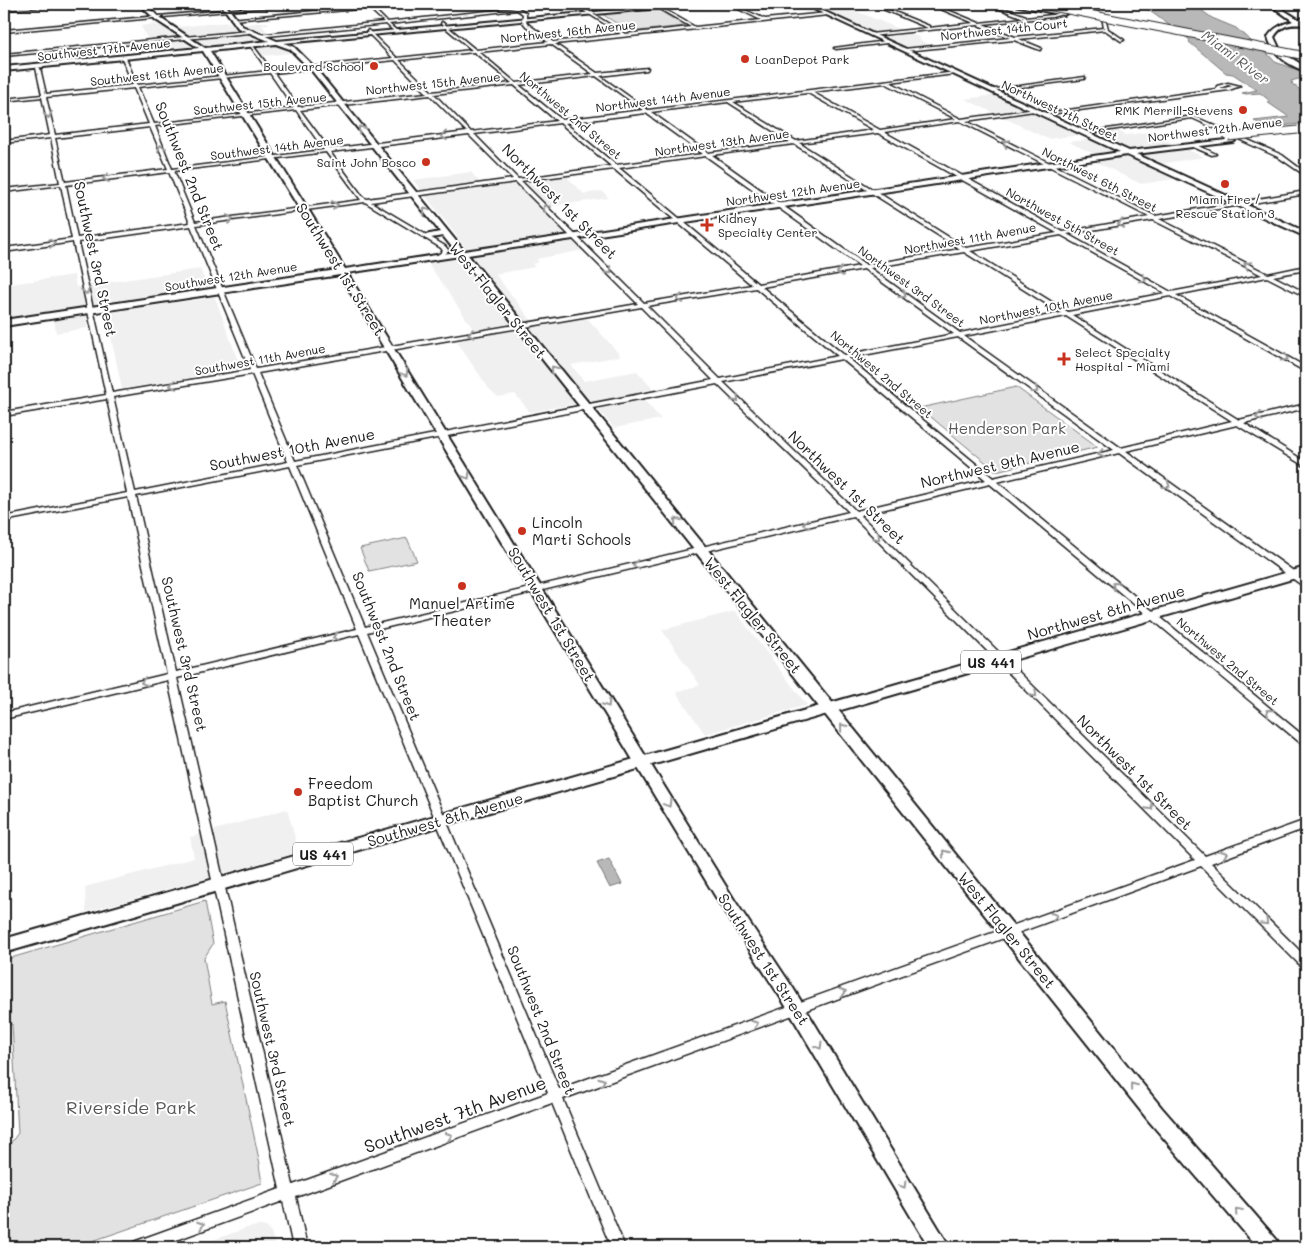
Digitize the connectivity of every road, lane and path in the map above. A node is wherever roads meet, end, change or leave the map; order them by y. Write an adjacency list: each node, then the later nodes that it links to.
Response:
1 (69, 4): 24 (street)
2 (141, 4): 31 (main road, Southwest 1st Street)
3 (223, 4): 26 (main road, West Flagler Street)
4 (300, 4): 26 (street)
5 (396, 4): 21 (street)
6 (511, 4): 25 (street, Northwest 3rd Street)
7 (575, 4): 28 (street)
8 (685, 4): 22 (main road)
9 (732, 4): 10 (main road); 22 (main road); 36 (street)
10 (760, 4)
11 (805, 4): 30 (main road, Northwest 7th Street)
12 (873, 4): 44 (street)
13 (931, 4): 39 (street)
14 (989, 4): 33 (street)
15 (1013, 4): 18 (highway); 29 (highway)
16 (1037, 4): 69 (highway, bridge)
17 (1055, 4): 69 (highway, bridge)
18 (1059, 4)
19 (1271, 4): 27 (main road)
20 (1278, 4): 27 (main road)
21 (368, 5): 34 (street); 37 (street)
22 (656, 5): 28 (main road); 43 (street)
23 (1086, 5): 29 (street); 46 (street)
24 (4, 9)
25 (519, 9): 32 (street, Northwest 3rd Street); 37 (street)
26 (228, 11): 31 (street); 34 (main road, West Flagler Street)
27 (1283, 11): 38 (main road)
28 (588, 13): 32 (main road); 51 (street)
29 (1064, 13): 33 (street)
30 (827, 14): 36 (street, Northwest 16th Avenue); 50 (main road, Northwest 7th Street)
31 (156, 17): 47 (street); 53 (main road, Southwest 1st Street)
32 (524, 18): 40 (main road); 60 (street, Northwest 3rd Street)
33 (1027, 18): 39 (street)
34 (233, 19): 48 (main road, West Flagler Street)
35 (1306, 19): 38 (main road)
36 (765, 21): 43 (street, Northwest 16th Avenue)
37 (386, 22): 45 (street); 52 (street)
38 (1296, 22): 41 (main road); 42 (main road)
39 (979, 23): 44 (street); 54 (street)
40 (443, 24): 45 (main road); 68 (street, Northwest 2nd Street)
41 (1284, 26): 42 (main road); 77 (main road)
42 (1306, 26)
43 (695, 28): 51 (street, Northwest 16th Avenue)
44 (930, 28): 50 (street)
45 (393, 29): 49 (main road)
46 (1106, 29): 54 (street, Northwest 14th Court); 56 (street)
47 (4, 31)
48 (248, 32): 52 (main road, West Flagler Street); 53 (street)
49 (369, 32): 55 (main road); 57 (main road); 72 (street, Northwest 1st Street)
50 (871, 34): 59 (main road, Northwest 7th Street)
51 (624, 35): 60 (street, Northwest 16th Avenue)
52 (258, 36): 57 (main road, West Flagler Street)
53 (187, 38): 58 (main road, Southwest 1st Street); 70 (street)
54 (1016, 38): 63 (street); 67 (street, Northwest 14th Court)
55 (297, 40): 57 (main road); 65 (main road)
56 (1122, 40)
57 (276, 41): 61 (main road, Southwest 17th Avenue); 65 (main road, West Flagler Street)
58 (194, 42): 64 (main road, Southwest 1st Street); 66 (main road)
59 (886, 42): 62 (street); 67 (main road, Northwest 7th Street)
60 (551, 43): 68 (street, Northwest 16th Avenue); 81 (street, Northwest 3rd Street)
61 (251, 44): 64 (main road, Southwest 17th Avenue); 79 (street)
62 (836, 48)
63 (1040, 48)
64 (206, 49): 66 (main road, Southwest 17th Avenue); 71 (main road, Southwest 17th Avenue); 82 (main road, Southwest 1st Street)
65 (295, 49): 75 (main road, West Flagler Street)
66 (187, 50): 71 (main road, Southwest 17th Avenue)
67 (905, 50): 80 (main road, Northwest 7th Street)
68 (475, 51): 72 (street, Northwest 16th Avenue); 85 (street, Northwest 2nd Street)
69 (1306, 54)
70 (4, 55)
71 (121, 58): 73 (main road, Southwest 17th Avenue); 74 (main road, Southwest 17th Avenue); 86 (street, Southwest 2nd Street)
72 (396, 59): 75 (street, Northwest 16th Avenue); 90 (street, Northwest 1st Street)
73 (47, 65): 74 (main road); 78 (main road, Southwest 17th Avenue)
74 (38, 68): 78 (main road, Southwest 17th Avenue); 91 (street, Southwest 3rd Street)
75 (312, 68): 79 (street, Southwest 16th Avenue); 94 (main road, West Flagler Street)
76 (647, 69): 81 (street, Northwest 15th Avenue)
77 (1306, 69)
78 (4, 70)
79 (271, 72): 82 (street, Southwest 16th Avenue); 95 (street)
80 (955, 73): 84 (street, Northwest 14th Avenue); 88 (main road, Northwest 7th Street)
81 (595, 75): 85 (street, Northwest 15th Avenue); 97 (street, Northwest 3rd Street)
82 (224, 77): 86 (street, Southwest 16th Avenue); 98 (main road, Southwest 1st Street)
83 (1084, 78): 88 (street)
84 (886, 82): 89 (street, Northwest 14th Avenue); 100 (street, Northwest 6th Street)
85 (514, 84): 90 (street, Northwest 15th Avenue); 101 (street, Northwest 2nd Street)
86 (135, 86): 91 (street, Southwest 16th Avenue); 102 (street, Southwest 2nd Street)
87 (1218, 89): 99 (street)
88 (991, 90): 96 (main road, Northwest 7th Street)
89 (809, 92): 93 (street, Northwest 14th Avenue); 104 (street, Northwest 5th Street)
90 (430, 94): 94 (street, Northwest 15th Avenue); 105 (street, Northwest 1st Street)
91 (44, 96): 92 (street, Southwest 16th Avenue); 108 (street, Southwest 3rd Street, one-way to 108)
92 (4, 100)
93 (729, 101): 97 (street, Northwest 14th Avenue); 111 (street)
94 (340, 104): 95 (street, Southwest 15th Avenue); 112 (main road, West Flagler Street, one-way to 94)
95 (297, 108): 98 (street, Southwest 15th Avenue); 114 (street)
96 (1034, 110): 99 (main road, Northwest 7th Street); 100 (street, Northwest 13th Avenue)
97 (646, 112): 101 (street, Northwest 14th Avenue); 117 (street, Northwest 3rd Street)
98 (247, 114): 102 (street, Southwest 15th Avenue); 118 (main road, Southwest 1st Street)
99 (1042, 114): 106 (main road, Northwest 7th Street)
100 (960, 120): 104 (street, Northwest 13th Avenue); 119 (street, Northwest 6th Street, one-way to 100)
101 (560, 122): 105 (street, Northwest 14th Avenue); 120 (street, Northwest 2nd Street)
102 (151, 125): 108 (street, Southwest 15th Avenue); 121 (street, Southwest 2nd Street, one-way to 102)
103 (1306, 130): 109 (main road, Northwest 12th Avenue, bridge)
104 (880, 131): 111 (street, Northwest 13th Avenue); 123 (street, Northwest 5th Street)
105 (470, 133): 112 (street, Northwest 14th Avenue, one-way to 112); 124 (street, Northwest 1st Street)
106 (1084, 133): 109 (street); 115 (main road, Northwest 7th Street)
107 (1306, 133): 109 (main road, Northwest 12th Avenue, bridge)
108 (53, 136): 110 (street, Southwest 15th Avenue); 125 (street, Southwest 3rd Street)
109 (1234, 138): 113 (main road, Northwest 12th Avenue); 115 (main road, Northwest 12th Avenue); 122 (street)
110 (4, 142)
111 (795, 142): 117 (street, Northwest 13th Avenue); 127 (street)
112 (374, 145): 114 (street, Southwest 14th Avenue); 129 (main road, West Flagler Street)
113 (1194, 145): 115 (main road, Northwest 12th Avenue); 116 (street)
114 (327, 151): 118 (street, Southwest 14th Avenue); 130 (street)
115 (1127, 153): 119 (main road, Northwest 12th Avenue); 131 (main road, Northwest 7th Street)
116 (1214, 154)
117 (707, 155): 120 (street, Northwest 13th Avenue); 132 (street, Northwest 3rd Street)
118 (273, 158): 121 (street, Southwest 14th Avenue); 133 (main road, Southwest 1st Street)
119 (1049, 165): 123 (main road, Northwest 12th Avenue); 134 (street, Northwest 6th Street)
120 (614, 167): 124 (street, Northwest 13th Avenue); 135 (street, Northwest 2nd Street)
121 (171, 170): 125 (street, Southwest 14th Avenue, one-way to 125); 136 (street, Southwest 2nd Street)
122 (1306, 176)
123 (963, 178): 127 (main road, Northwest 12th Avenue); 138 (street, Northwest 5th Street)
124 (518, 180): 129 (street, Northwest 13th Avenue); 141 (street, Northwest 1st Street, one-way to 124)
125 (63, 184): 126 (street, Southwest 14th Avenue); 142 (street, Southwest 3rd Street)
126 (4, 191)
127 (872, 192): 132 (main road, Northwest 12th Avenue); 144 (street)
128 (1306, 192): 131 (street, Northwest 11th Avenue)
129 (413, 194): 130 (street, Northwest 13th Avenue); 137 (main road, West Flagler Street, one-way to 129)
130 (365, 201): 133 (street, Northwest 13th Avenue, one-way to 130); 140 (street)
131 (1238, 204): 134 (street, Northwest 11th Avenue); 139 (main road, Northwest 7th Street)
132 (778, 206): 135 (main road, Northwest 12th Avenue); 147 (street, Northwest 3rd Street)
133 (304, 209): 136 (street, Northwest 13th Avenue, one-way to 133); 149 (main road, Southwest 1st Street)
134 (1154, 218): 138 (street, Northwest 11th Avenue, one-way to 138); 150 (street, Northwest 6th Street, one-way to 134)
135 (679, 220): 141 (main road, Northwest 12th Avenue); 151 (street, Northwest 2nd Street)
136 (193, 224): 142 (street); 152 (street, Southwest 2nd Street)
137 (444, 232): 140 (main road); 145 (main road, West Flagler Street)
138 (1062, 234): 144 (street, Northwest 11th Avenue); 153 (street, Northwest 5th Street, one-way to 153)
139 (1306, 235)
140 (428, 236): 146 (street)
141 (575, 236): 145 (main road, Northwest 12th Avenue); 155 (street, Northwest 1st Street, one-way to 155)
142 (75, 240): 143 (street, one-way to 142); 156 (street, Southwest 3rd Street, one-way to 156)
143 (4, 250)
144 (966, 250): 147 (street, Northwest 11th Avenue); 157 (street)
145 (461, 254): 146 (main road, Southwest 12th Avenue); 159 (main road, West Flagler Street)
146 (438, 258): 149 (main road, Southwest 12th Avenue)
147 (866, 268): 151 (street, Northwest 11th Avenue, one-way to 151); 160 (street, Northwest 3rd Street, one-way to 160)
148 (1306, 268): 150 (street, Northwest 10th Avenue)
149 (343, 272): 152 (main road, Southwest 12th Avenue); 161 (main road, Southwest 1st Street)
150 (1268, 276): 153 (street, Northwest 10th Avenue); 154 (street, Northwest 6th Street)
151 (757, 286): 155 (street, Northwest 11th Avenue, one-way to 155); 162 (street, Northwest 2nd Street)
152 (219, 290): 156 (main road, Southwest 12th Avenue); 164 (street, Southwest 2nd Street)
153 (1170, 294): 157 (street, Northwest 10th Avenue); 163 (street, Northwest 5th Street, one-way to 163)
154 (1306, 295)
155 (644, 305): 159 (street, Northwest 11th Avenue); 165 (street, Northwest 1st Street)
156 (91, 310): 158 (main road, Southwest 12th Avenue); 166 (street, Southwest 3rd Street)
157 (1068, 314): 160 (street, Northwest 10th Avenue); 170 (street)
158 (4, 323)
159 (519, 326): 161 (street, Southwest 11th Avenue, one-way to 161); 168 (main road, West Flagler Street, one-way to 159)
160 (959, 335): 162 (street, Northwest 10th Avenue); 172 (street, Northwest 3rd Street, one-way to 172)
161 (390, 348): 164 (street, Southwest 11th Avenue); 171 (main road, Southwest 1st Street, one-way to 171)
162 (843, 358): 165 (street, Northwest 10th Avenue); 175 (street, Northwest 2nd Street)
163 (1306, 370)
164 (253, 372): 166 (street, Southwest 11th Avenue, one-way to 166); 173 (street, Southwest 2nd Street)
165 (720, 381): 168 (street, Northwest 10th Avenue); 177 (street, Northwest 1st Street, one-way to 177)
166 (110, 396): 169 (street, Southwest 11th Avenue); 176 (street, Southwest 3rd Street)
167 (1306, 406): 170 (street, Northwest 9th Avenue, one-way to 170)
168 (585, 407): 171 (street, Southwest 10th Avenue); 179 (main road, West Flagler Street, one-way to 168)
169 (4, 414)
170 (1238, 422): 172 (street, Northwest 9th Avenue); 174 (street)
171 (442, 434): 173 (street, Southwest 10th Avenue); 182 (main road, Southwest 1st Street, one-way to 182)
172 (1119, 450): 175 (street, Northwest 9th Avenue, one-way to 175); 180 (street, Northwest 3rd Street, one-way to 180)
173 (291, 464): 176 (street, Southwest 10th Avenue); 184 (street, Southwest 2nd Street)
174 (1306, 464)
175 (991, 480): 177 (street, Northwest 9th Avenue); 183 (street, Northwest 2nd Street, one-way to 175)
176 (132, 494): 178 (street, Southwest 10th Avenue); 186 (street, Southwest 3rd Street)
177 (854, 513): 179 (street, Northwest 9th Avenue, one-way to 179); 185 (street, Northwest 1st Street, one-way to 185)
178 (4, 519)
179 (700, 550): 182 (street, Northwest 9th Avenue, one-way to 182); 187 (main road, West Flagler Street)
180 (1300, 573): 181 (street, Northwest 3rd Street); 183 (main road, Northwest 8th Avenue / US 441)
181 (1306, 584)
182 (537, 589): 184 (street, Northwest 9th Avenue); 190 (main road, Southwest 1st Street, one-way to 190)
183 (1153, 615): 185 (main road, Northwest 8th Avenue / US 441); 189 (street, Northwest 2nd Street, one-way to 183)
184 (362, 631): 186 (street, Northwest 9th Avenue, one-way to 186); 191 (street, Southwest 2nd Street)
185 (1000, 659): 187 (main road, Northwest 8th Avenue / US 441); 193 (street, Northwest 1st Street, one-way to 193)
186 (174, 676): 188 (street, Northwest 9th Avenue, one-way to 188); 194 (street, Southwest 3rd Street)
187 (829, 709): 190 (main road, Southwest 8th Avenue / US 441); 195 (main road, West Flagler Street, one-way to 187)
188 (4, 716)
189 (1306, 743)
190 (642, 762): 191 (main road, Southwest 8th Avenue / US 441); 198 (main road, Southwest 1st Street, one-way to 198)
191 (441, 820): 194 (main road, Southwest 8th Avenue / US 441); 199 (street, Southwest 2nd Street)
192 (1306, 824): 193 (street, Southwest 7th Avenue, one-way to 192)
193 (1205, 861): 195 (street, Southwest 7th Avenue, one-way to 193); 197 (street, Northwest 1st Street, one-way to 197)
194 (220, 884): 196 (main road, Southwest 8th Avenue / US 441); 200 (street, Southwest 3rd Street)
195 (1008, 932): 198 (street, Southwest 7th Avenue, one-way to 195); 205 (main road, West Flagler Street, one-way to 195)
196 (4, 946)
197 (1306, 964)
198 (797, 1009): 199 (street, Southwest 7th Avenue, one-way to 198); 204 (main road, Southwest 1st Street, one-way to 204)
199 (556, 1097): 200 (street, Southwest 7th Avenue, one-way to 199); 203 (street, Southwest 2nd Street)
200 (288, 1194): 201 (street, Southwest 7th Avenue, one-way to 200); 202 (street, Southwest 3rd Street)
201 (139, 1247)
202 (300, 1247)
203 (618, 1247)
204 (940, 1247)
205 (1270, 1247)

